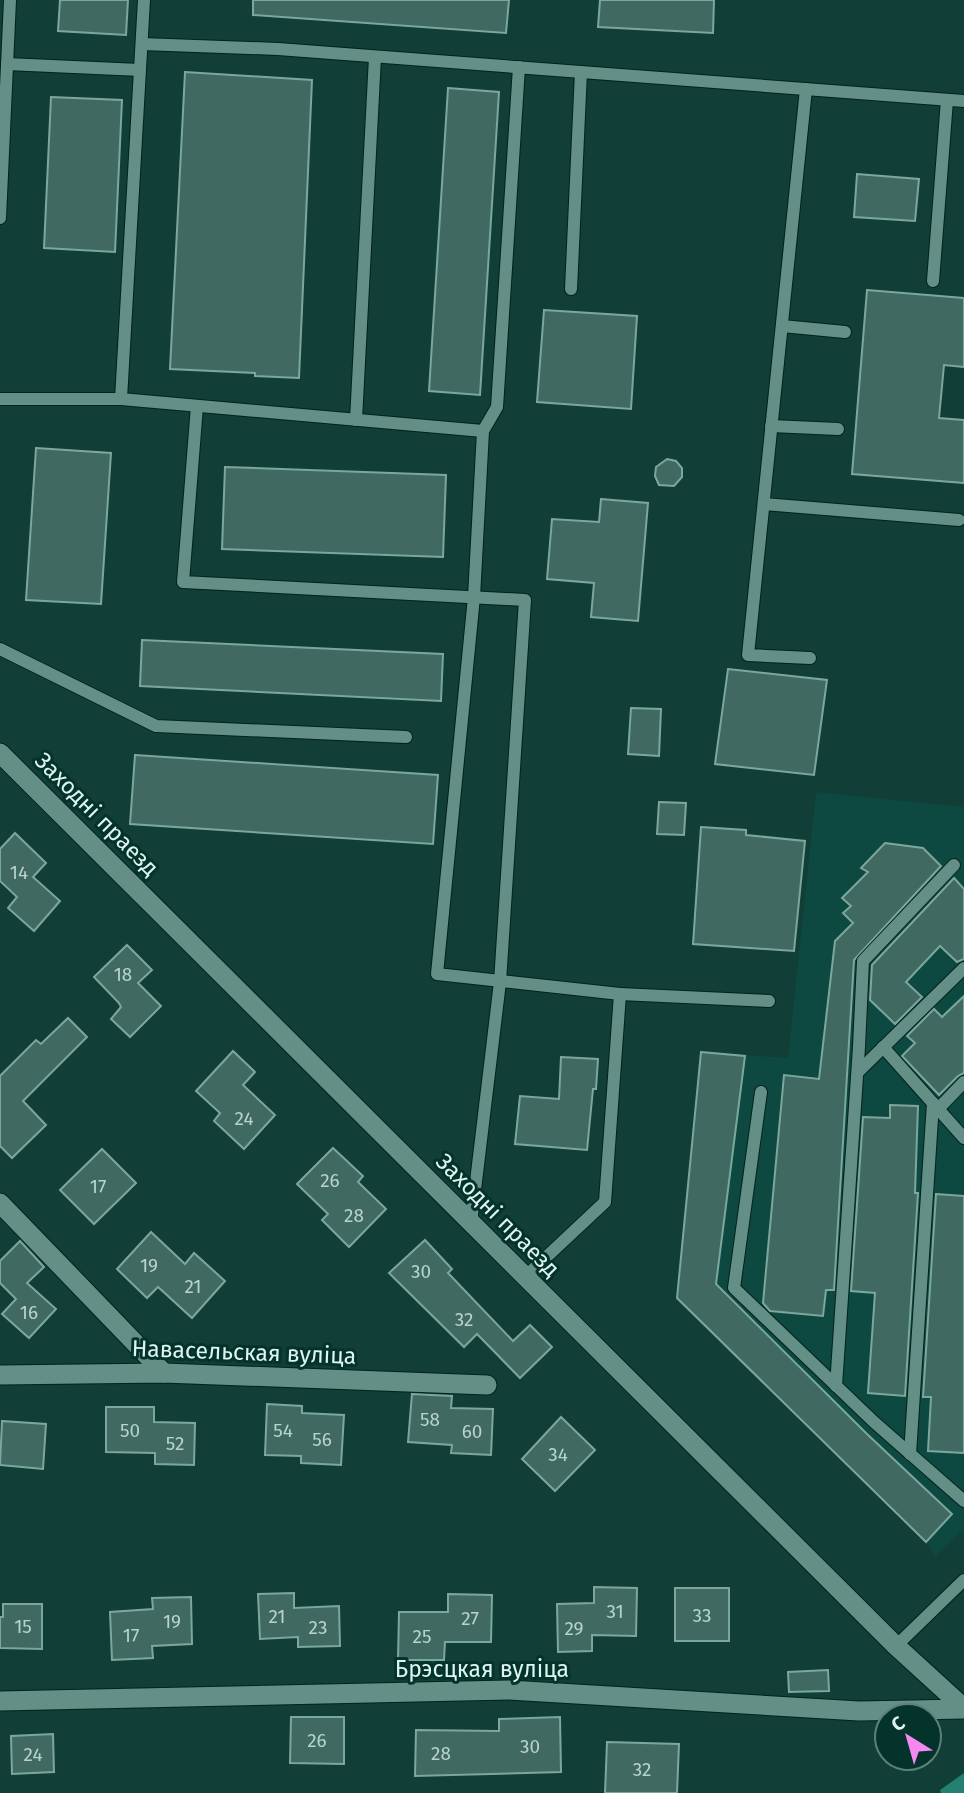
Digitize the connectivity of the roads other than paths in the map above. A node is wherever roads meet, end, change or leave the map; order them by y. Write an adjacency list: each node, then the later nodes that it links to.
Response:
1 (9, 0): 5 (lane)
2 (144, 0): 3 (lane)
3 (142, 44): 4 (lane); 7 (lane)
4 (375, 57): 6 (lane); 20 (lane)
5 (7, 64): 7 (lane); 12 (lane)
6 (519, 67): 8 (lane); 23 (lane)
7 (140, 70): 18 (lane)
8 (581, 72): 9 (lane); 14 (lane)
9 (806, 89): 10 (lane); 15 (lane)
10 (947, 100): 11 (lane); 13 (lane)
11 (964, 102)
12 (0, 218)
13 (933, 281)
14 (571, 289)
15 (782, 326): 16 (lane); 21 (lane)
16 (845, 332)
17 (0, 398): 18 (lane)
18 (121, 399): 19 (lane)
19 (197, 406): 20 (lane); 26 (lane)
20 (356, 420): 23 (lane)
21 (771, 426): 22 (lane); 24 (lane)
22 (838, 429)
23 (483, 430): 26 (lane)
24 (764, 504): 25 (lane); 28 (lane)
25 (959, 520)
26 (474, 597): 33 (lane); 33 (lane)
27 (0, 649): 29 (lane)
28 (810, 658)
29 (405, 737)
30 (0, 753): 43 (street, Заходні праезд)
31 (954, 865): 37 (lane)
32 (964, 968): 36 (lane)
33 (500, 982): 34 (lane); 43 (lane)
34 (620, 994): 35 (lane); 44 (lane)
35 (769, 1001)
36 (883, 1048): 37 (lane); 40 (lane)
37 (858, 1072): 48 (lane)
38 (964, 1082): 40 (lane)
39 (761, 1092): 48 (lane)
40 (935, 1106): 41 (lane); 49 (lane)
41 (964, 1138)
42 (0, 1203): 45 (street)
43 (471, 1223): 44 (street, Заходні праезд)
44 (525, 1277): 52 (street, Заходні праезд)
45 (164, 1373): 46 (street, Навасельская вуліца); 47 (street, Навасельская вуліца)
46 (0, 1375)
47 (487, 1385)
48 (836, 1386): 49 (lane)
49 (910, 1454): 50 (lane)
50 (962, 1496)
51 (964, 1580): 52 (lane)
52 (896, 1646): 54 (street, Заходні праезд)
53 (0, 1701): 54 (street, Брэсцкая вуліца)
54 (964, 1708)

